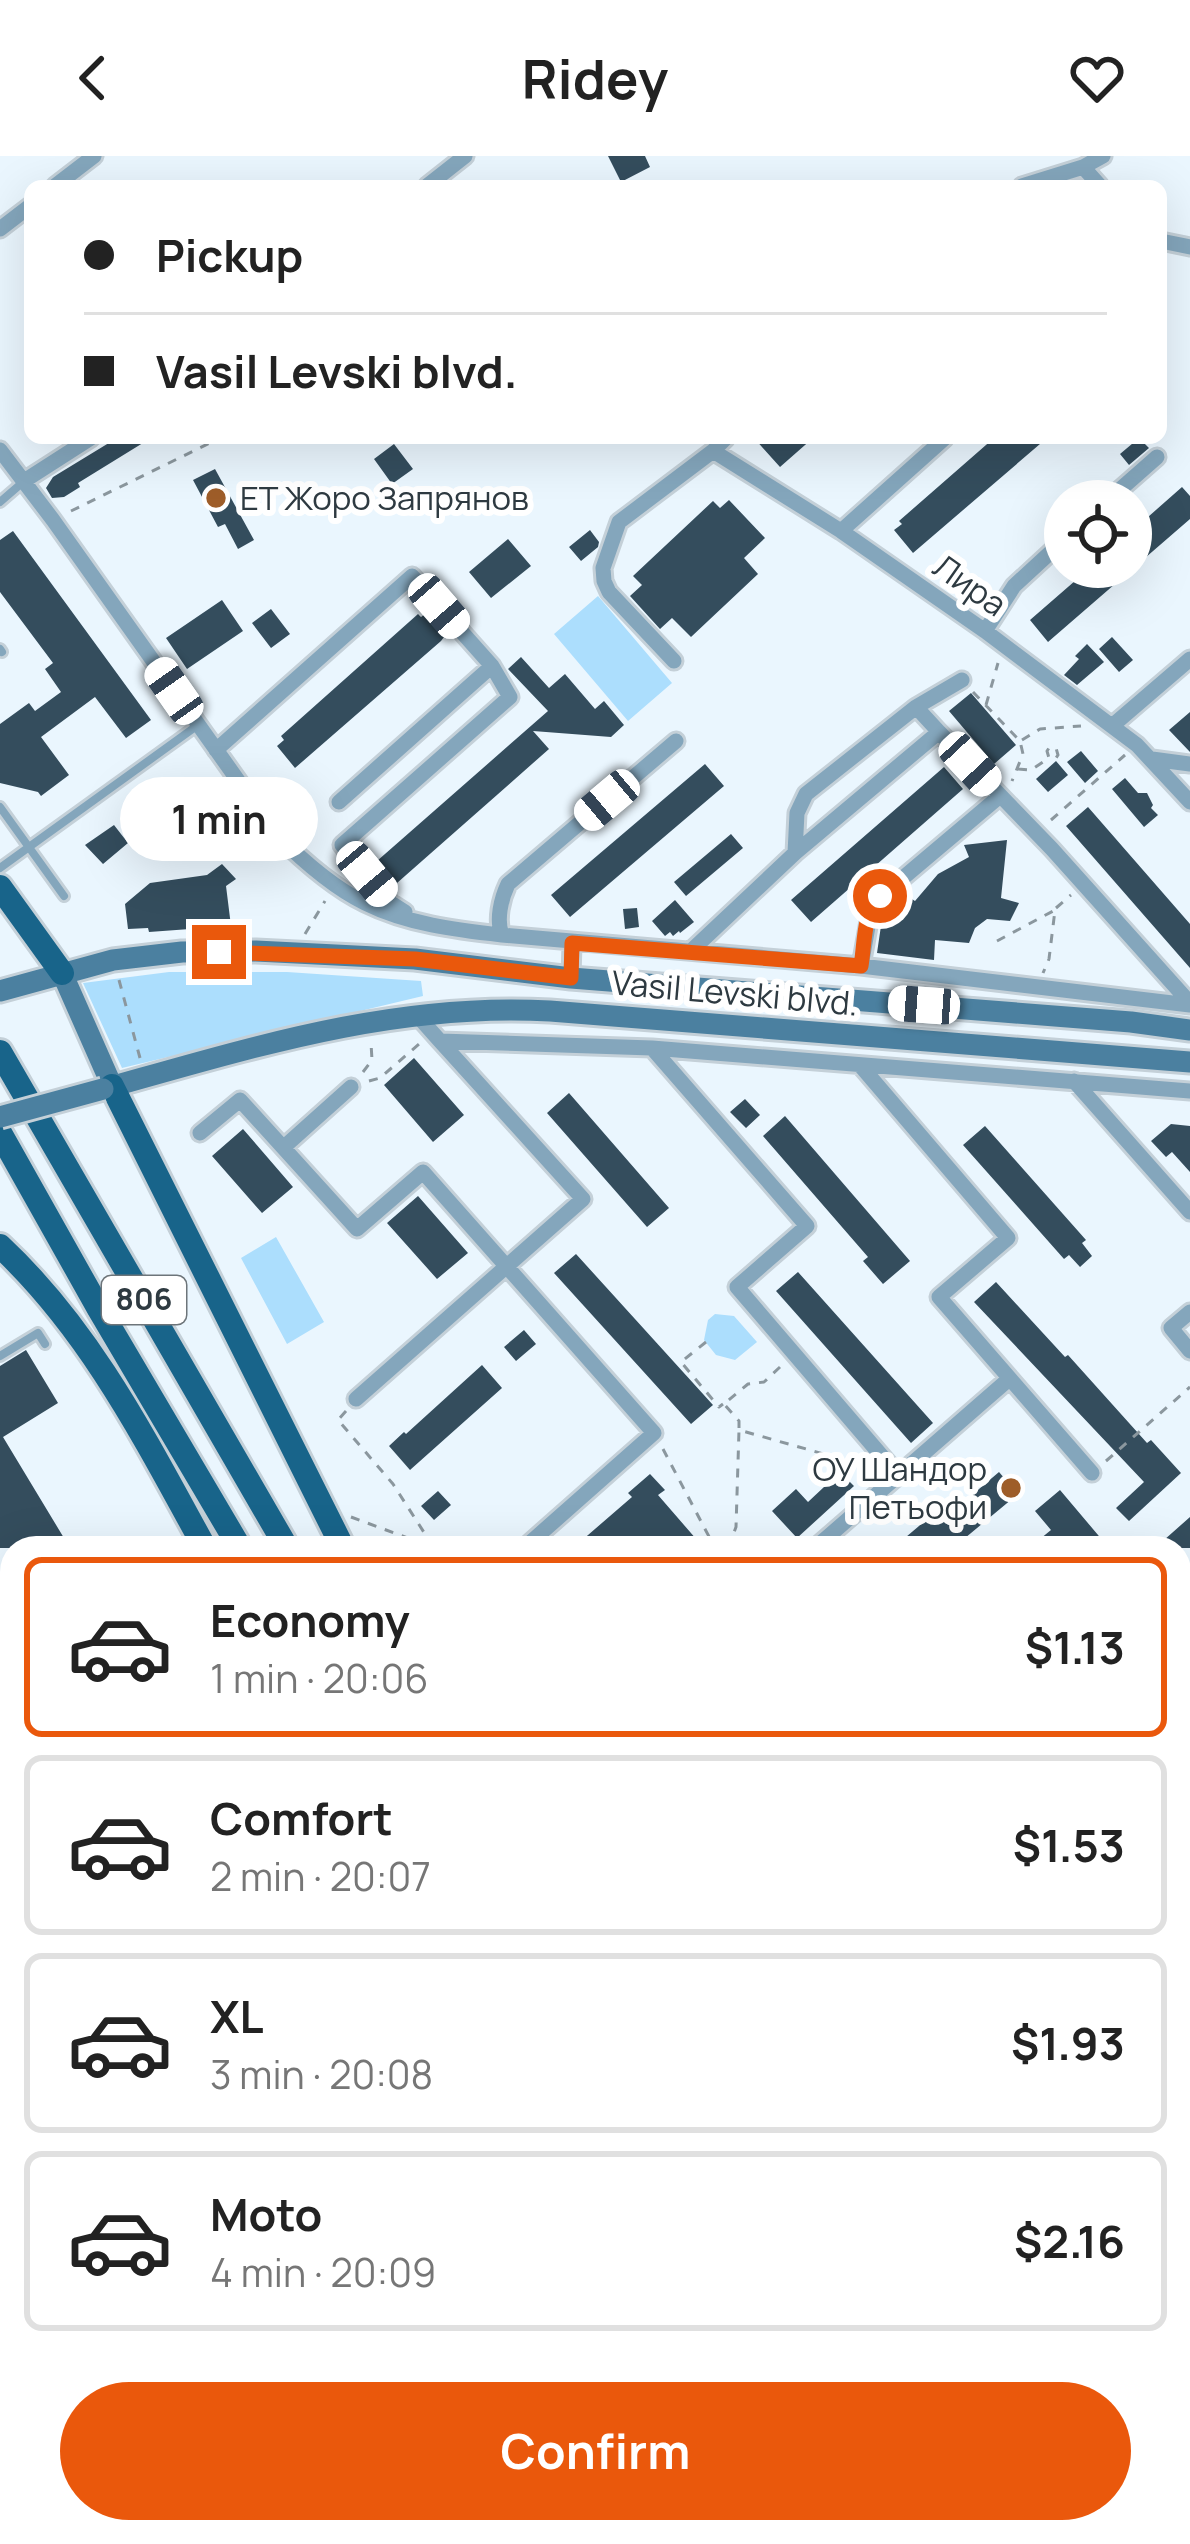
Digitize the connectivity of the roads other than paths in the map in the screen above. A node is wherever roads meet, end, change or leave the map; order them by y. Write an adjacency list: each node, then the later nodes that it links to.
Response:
1 (94, 156): 5 (street)
2 (465, 156): 6 (street)
3 (1103, 156): 4 (street)
4 (1083, 166): 7 (street); 8 (street)
5 (63, 180)
6 (435, 180)
7 (1040, 180)
8 (1095, 180)
9 (24, 211): 10 (street)
10 (0, 229)
11 (82, 444): 18 (street)
12 (720, 444): 15 (street)
13 (939, 444): 20 (street)
14 (0, 450): 18 (street)
15 (713, 451): 20 (street, Лира); 24 (street)
16 (1157, 457): 17 (street)
17 (1131, 480)
18 (24, 481): 19 (lane); 28 (street)
19 (0, 502)
20 (841, 531): 22 (street, Лира)
21 (1044, 558): 22 (street)
22 (985, 631): 29 (street, Лира)
23 (1190, 659): 29 (street)
24 (674, 661)
25 (492, 666): 32 (street); 36 (street); 44 (street)
26 (962, 680): 27 (street)
27 (916, 706): 30 (street); 40 (street)
28 (198, 725): 32 (street); 39 (lane)
29 (1112, 726): 33 (street, Лира)
30 (939, 732): 35 (street); 40 (street)
31 (676, 741): 45 (street)
32 (216, 750): 44 (street)
33 (1152, 759): 34 (street); 37 (street, Лира)
34 (1190, 764)
35 (1000, 796): 48 (street); 52 (street)
36 (339, 802)
37 (1190, 802)
38 (0, 807): 39 (lane)
39 (29, 847): 41 (lane); 43 (lane)
40 (795, 853): 47 (street)
41 (0, 868)
42 (0, 887): 49 (main road)
43 (64, 896)
44 (417, 920): 45 (street)
45 (502, 935): 46 (street)
46 (572, 943): 47 (street); 50 (street)
47 (692, 950): 48 (street)
48 (861, 966): 52 (street)
49 (54, 975): 50 (main road, Vasil Levski blvd.); 51 (main road, Vasil Levski blvd.); 62 (main road)
50 (571, 978): 54 (main road, Vasil Levski blvd.)
51 (0, 991)
52 (1190, 1004)
53 (422, 1021): 55 (street); 58 (main road, Vasil Levski blvd.); 62 (main road, Vasil Levski blvd.)
54 (1190, 1030)
55 (440, 1041): 56 (street); 70 (street)
56 (652, 1048): 59 (street); 78 (street)
57 (0, 1052): 81 (main road, 806)
58 (1190, 1062)
59 (860, 1065): 60 (street); 75 (street)
60 (1074, 1081): 63 (street); 68 (street)
61 (351, 1087): 67 (street)
62 (108, 1088): 64 (main road, Vasil Levski blvd., bridge); 82 (main road)
63 (1190, 1091)
64 (0, 1117)
65 (0, 1133): 80 (main road, 806)
66 (200, 1133): 67 (street)
67 (284, 1147): 70 (street)
68 (1190, 1212)
69 (0, 1246): 79 (main road)
70 (507, 1265): 76 (street); 83 (street)
71 (1190, 1312): 73 (street)
72 (45, 1344): 74 (lane)
73 (1190, 1351)
74 (0, 1356)
75 (1010, 1379): 77 (street); 78 (street)
76 (356, 1399)
77 (1093, 1473)
78 (898, 1475): 84 (street)
79 (198, 1536)
80 (232, 1536)
81 (280, 1536)
82 (337, 1536)
83 (538, 1536)
84 (829, 1536)

